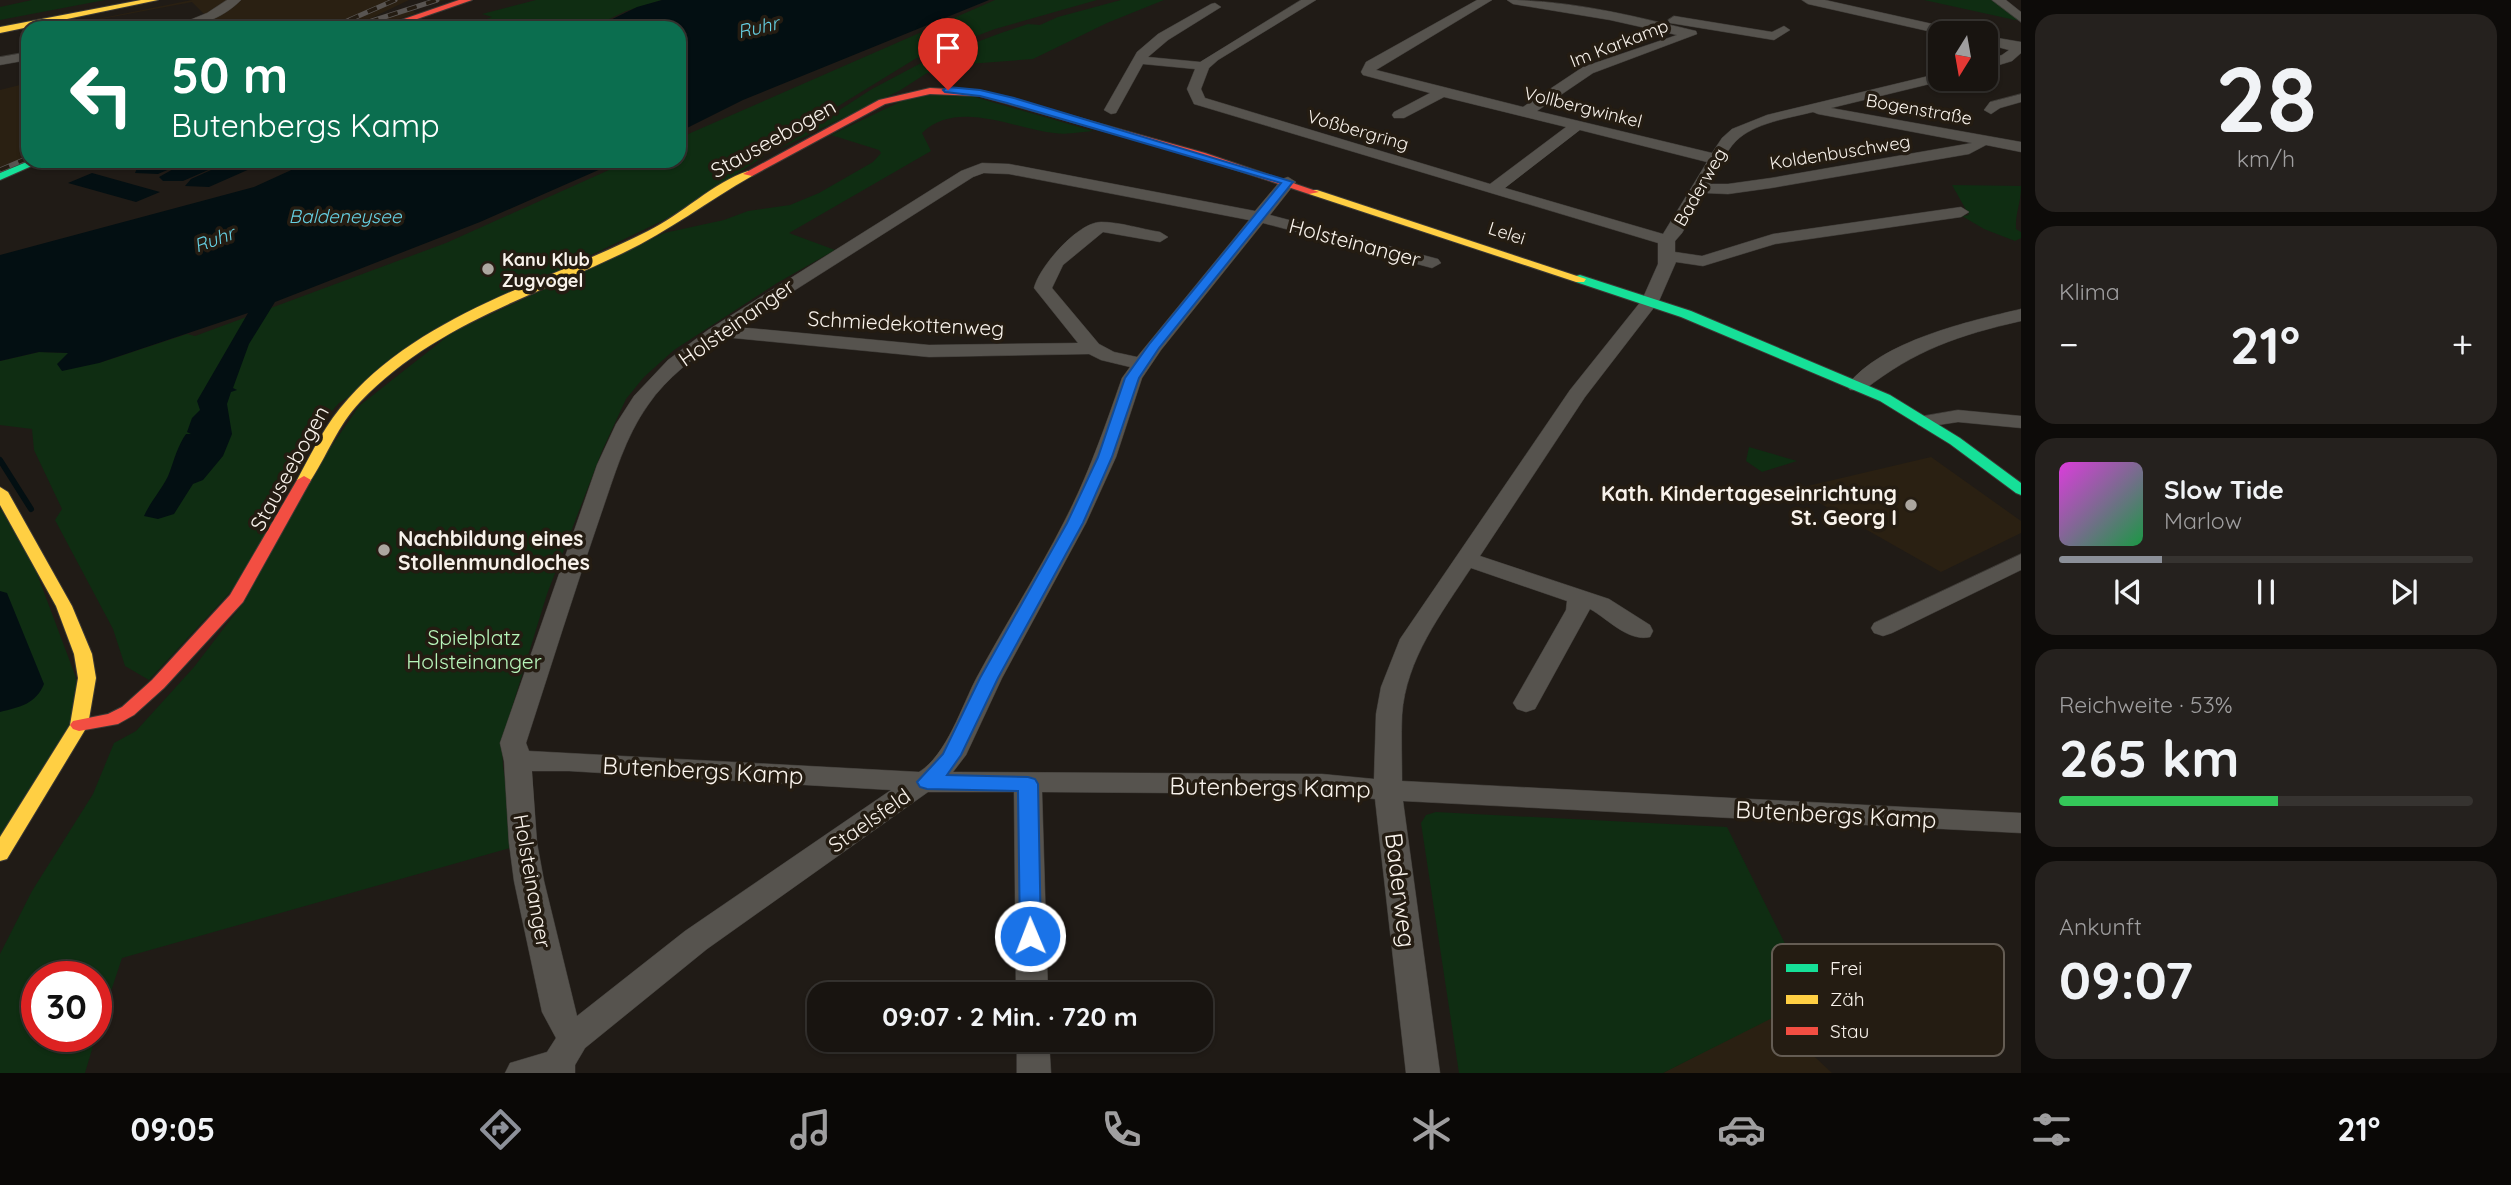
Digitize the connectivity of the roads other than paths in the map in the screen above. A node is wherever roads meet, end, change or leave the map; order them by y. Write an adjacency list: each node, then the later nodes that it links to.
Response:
1 (235, 0): 16 (street)
2 (468, 0): 17 (main road)
3 (1310, 0): 32 (street)
4 (1486, 0): 35 (street, Vollbergwinkel)
5 (1514, 0): 11 (street)
6 (1582, 0): 11 (street)
7 (1808, 0): 20 (street)
8 (1999, 0): 13 (street)
9 (160, 1): 14 (main road); 15 (main road)
10 (1215, 7): 29 (street)
11 (1563, 8): 12 (street, Im Karkamp)
12 (1595, 13): 19 (street, Im Karkamp); 23 (street, Im Karkamp)
13 (2021, 18)
14 (50, 21)
15 (76, 21)
16 (196, 21)
17 (404, 21)
18 (21, 26): 21 (main road)
19 (1717, 27): 23 (street, Im Karkamp); 24 (street, Im Karkamp)
20 (1928, 27)
21 (0, 30)
22 (21, 33): 25 (main road)
23 (1692, 34): 40 (street, Im Karkamp)
24 (1775, 35)
25 (0, 37)
26 (1998, 42): 27 (street)
27 (2020, 47): 31 (street)
28 (21, 57): 30 (street)
29 (1139, 60): 32 (street); 38 (street)
30 (0, 61)
31 (1998, 61)
32 (1203, 66): 50 (street, Voßbergring)
33 (1928, 80): 37 (street, Baderweg)
34 (948, 90): 48 (main road, Lelei); 74 (main road, Stauseebogen)
35 (1441, 92): 40 (street, Vollbergwinkel); 41 (street)
36 (2021, 98): 39 (street)
37 (1811, 109): 43 (street, Bogenstraße); 45 (street, Baderweg)
38 (1111, 110)
39 (1991, 110)
40 (1526, 112): 42 (street, Vollbergwinkel)
41 (1399, 116)
42 (1577, 125): 45 (street, Vollbergwinkel); 50 (street)
43 (1982, 139): 44 (street, Bogenstraße); 49 (street, Koldenbuschweg)
44 (2021, 147)
45 (1716, 159): 49 (street, Baderweg)
46 (21, 168): 47 (main road)
47 (0, 177)
48 (1288, 182): 53 (street, Staelsfeld); 58 (main road, Lelei)
49 (1700, 188): 56 (street, Baderweg)
50 (1492, 190): 56 (street, Voßbergring)
51 (1940, 200): 54 (street)
52 (1961, 212): 54 (street)
53 (1260, 217): 57 (street, Holsteinanger); 60 (street, Holsteinanger); 62 (street, Staelsfeld)
54 (1822, 232): 56 (street)
55 (1160, 237): 61 (street)
56 (1667, 248): 58 (street, Baderweg)
57 (1432, 263)
58 (1650, 302): 63 (main road, Lelei); 68 (street, Baderweg)
59 (2021, 316): 63 (street)
60 (719, 331): 61 (street, Schmiedekottenweg); 75 (street, Holsteinanger)
61 (1091, 348): 62 (street)
62 (1142, 364): 76 (street, Staelsfeld)
63 (1857, 386): 64 (main road, Lelei)
64 (1925, 421): 65 (street); 66 (main road, Lelei)
65 (2021, 422)
66 (2021, 490)
67 (0, 492): 74 (main road)
68 (1466, 559): 70 (street); 78 (street, Baderweg)
69 (2021, 561): 71 (street)
70 (1579, 596): 72 (street); 73 (street)
71 (1883, 628)
72 (1641, 631)
73 (1526, 703)
74 (79, 725): 80 (main road)
75 (518, 761): 76 (street, Butenbergs Kamp); 83 (street, Holsteinanger)
76 (927, 782): 77 (street, Butenbergs Kamp); 83 (street, Staelsfeld)
77 (1028, 784): 78 (street, Butenbergs Kamp); 81 (street)
78 (1388, 790): 79 (street, Butenbergs Kamp); 86 (street, Baderweg)
79 (2021, 823)
80 (0, 854)
81 (1032, 982)
82 (1033, 1052): 85 (street)
83 (563, 1058): 84 (street)
84 (522, 1073)
85 (1034, 1073)
86 (1423, 1073)

